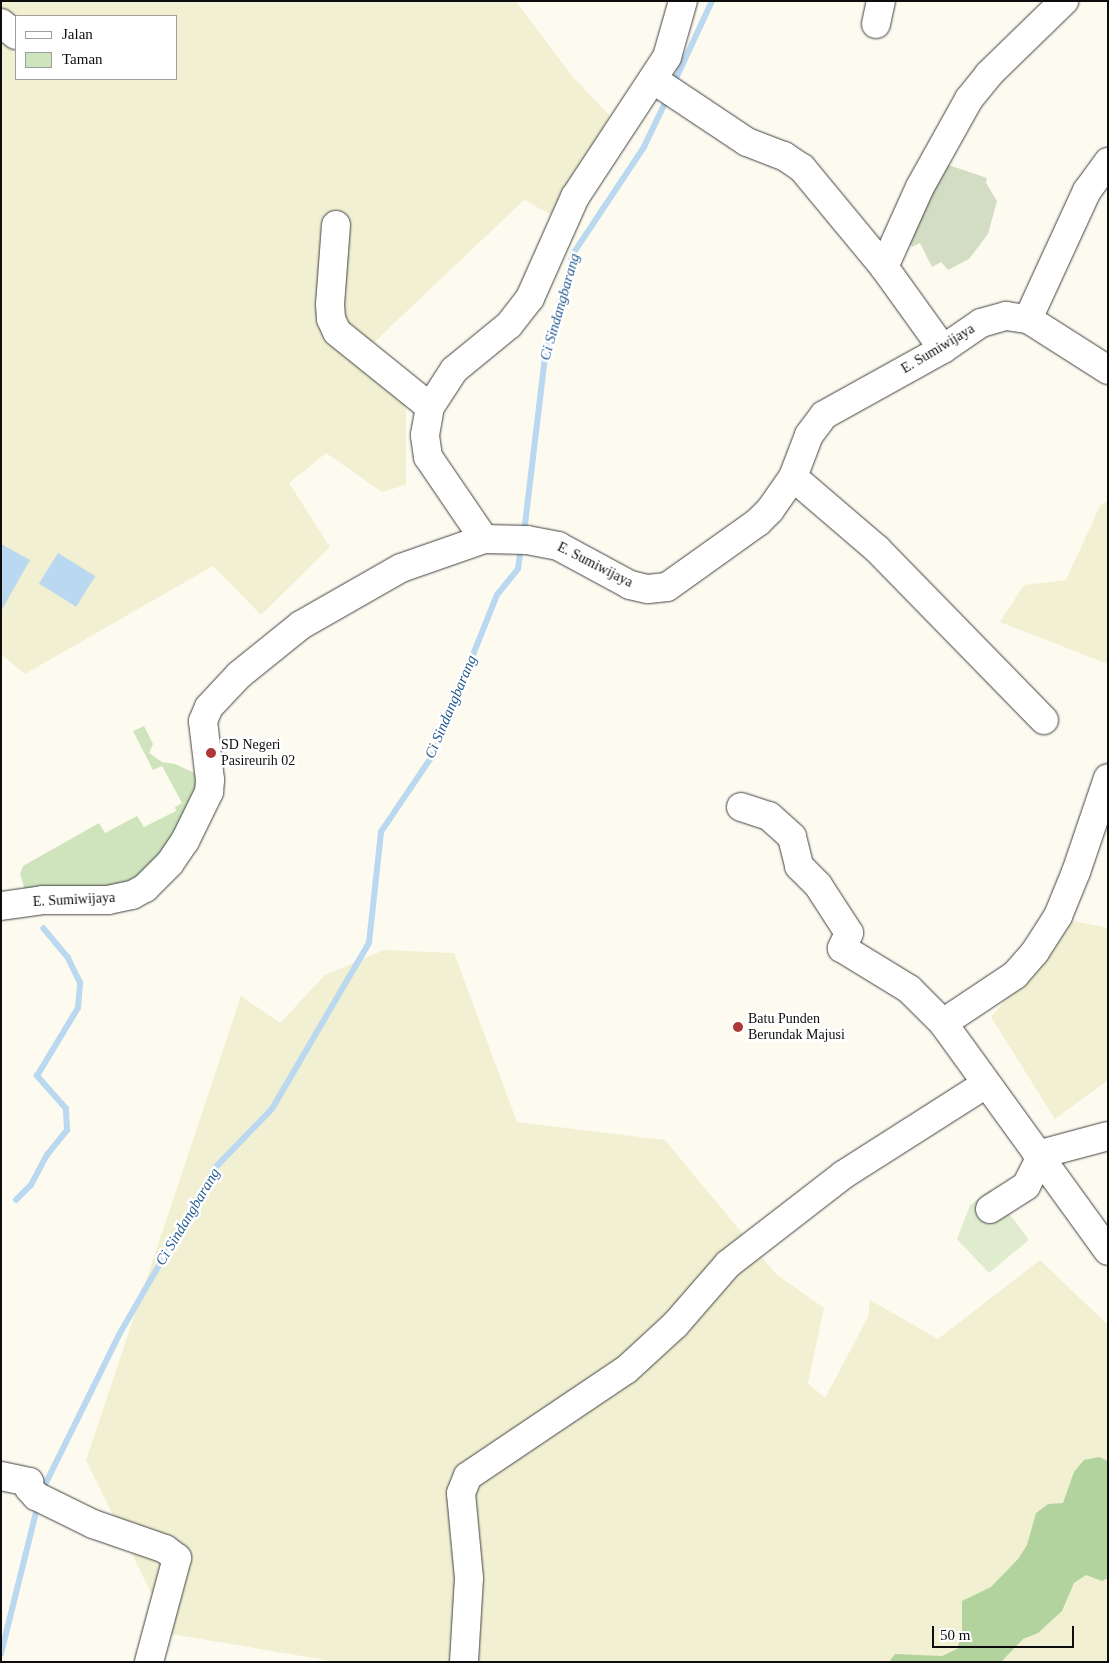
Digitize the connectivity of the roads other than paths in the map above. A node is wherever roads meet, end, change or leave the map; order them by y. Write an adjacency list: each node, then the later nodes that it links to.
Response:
1 (1064, 1): 8 (street)
2 (680, 3): 5 (street)
3 (1, 23): 4 (street)
4 (15, 34)
5 (661, 83): 8 (street); 12 (street)
6 (1108, 162): 9 (street)
7 (336, 226): 12 (street)
8 (884, 267): 10 (street)
9 (1028, 319): 10 (street, E. Sumiwijaya); 11 (street, E. Sumiwijaya)
10 (935, 335): 13 (street, E. Sumiwijaya)
11 (1108, 370)
12 (430, 406): 14 (street)
13 (793, 478): 14 (street, E. Sumiwijaya); 15 (street)
14 (489, 539): 18 (street, E. Sumiwijaya)
15 (1044, 720)
16 (1108, 778): 19 (street)
17 (741, 807): 19 (street)
18 (1, 906)
19 (943, 1023): 20 (street)
20 (986, 1084): 22 (street); 27 (street)
21 (1108, 1136): 22 (street)
22 (1039, 1157): 23 (street); 24 (street)
23 (990, 1209)
24 (1108, 1251)
25 (1, 1476): 26 (street)
26 (149, 1662)
27 (464, 1662)

